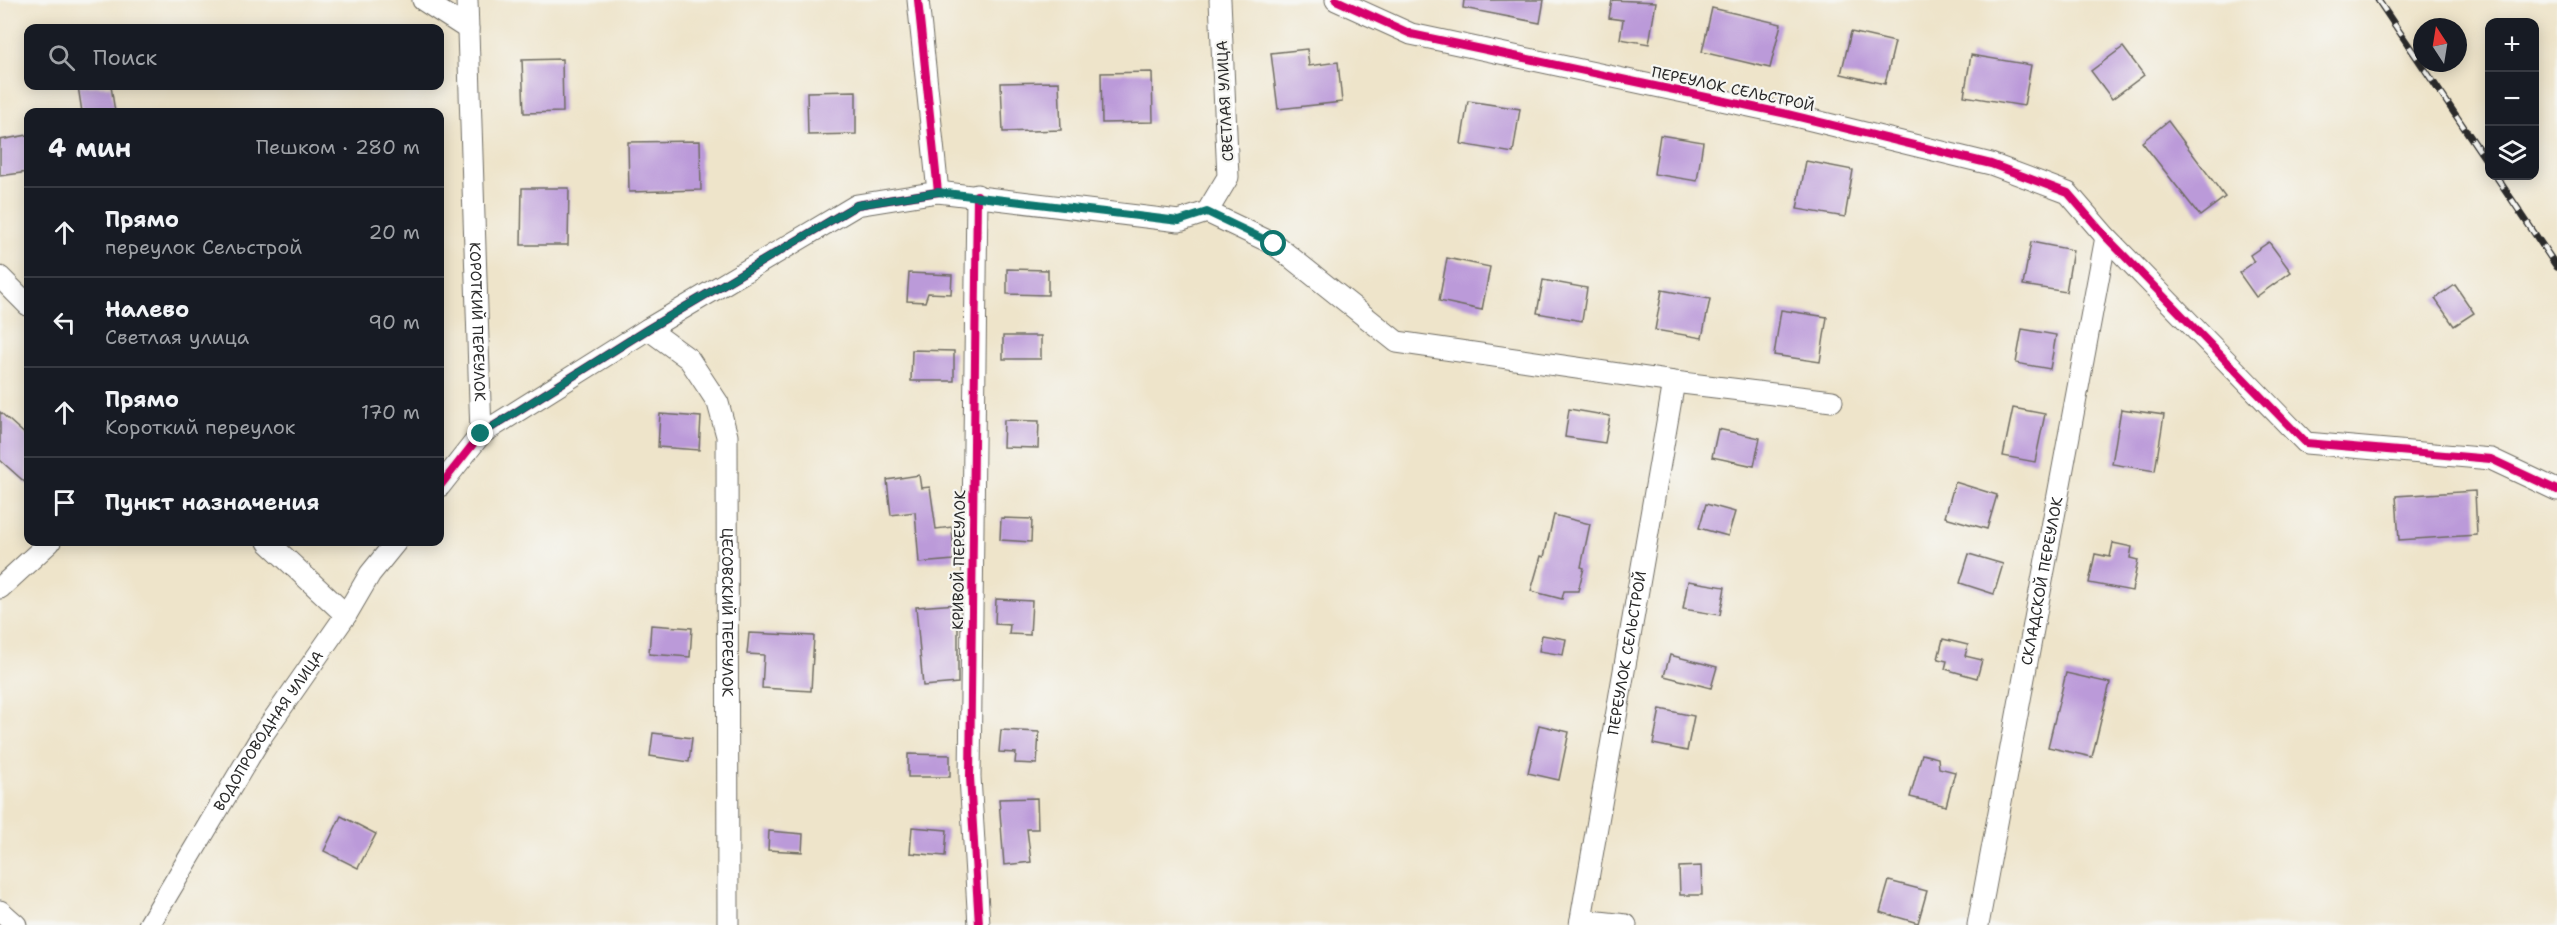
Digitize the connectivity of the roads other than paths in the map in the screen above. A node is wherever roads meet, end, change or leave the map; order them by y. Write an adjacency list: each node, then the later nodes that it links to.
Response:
1 (423, 0): 6 (street)
2 (467, 0): 6 (street, КОРОТКИЙ ПЕРЕУЛОК)
3 (918, 0): 7 (street)
4 (1220, 0): 9 (street, СВЕТЛАЯ УЛИЦА)
5 (1336, 0): 10 (street, ПЕРЕУЛОК СЕЛЬСТРОЙ)
6 (468, 29): 16 (street, КОРОТКИЙ ПЕРЕУЛОК)
7 (938, 192): 8 (street); 13 (street)
8 (977, 195): 9 (street); 29 (street, КРИВОЙ ПЕРЕУЛОК)
9 (1207, 212): 14 (street)
10 (2106, 237): 18 (street, ПЕРЕУЛОК СЕЛЬСТРОЙ); 31 (street, СКЛАДСКОЙ ПЕРЕУЛОК)
11 (0, 277): 12 (street)
12 (24, 301)
13 (648, 329): 16 (street); 28 (street, ЦЕСОВСКИЙ ПЕРЕУЛОК)
14 (1674, 382): 15 (street); 25 (street, ПЕРЕУЛОК СЕЛЬСТРОЙ)
15 (1832, 401)
16 (481, 434): 17 (street)
17 (444, 481)
18 (2557, 490)
19 (46, 546): 22 (street)
20 (272, 546): 23 (street)
21 (393, 546): 23 (street, ВОДОПРОВОДНАЯ УЛИЦА)
22 (0, 588)
23 (346, 615): 27 (street, ВОДОПРОВОДНАЯ УЛИЦА)
24 (0, 911): 26 (street)
25 (1581, 923): 30 (street)
26 (16, 925)
27 (149, 925)
28 (728, 925)
29 (979, 925)
30 (1626, 925)
31 (1978, 925)

